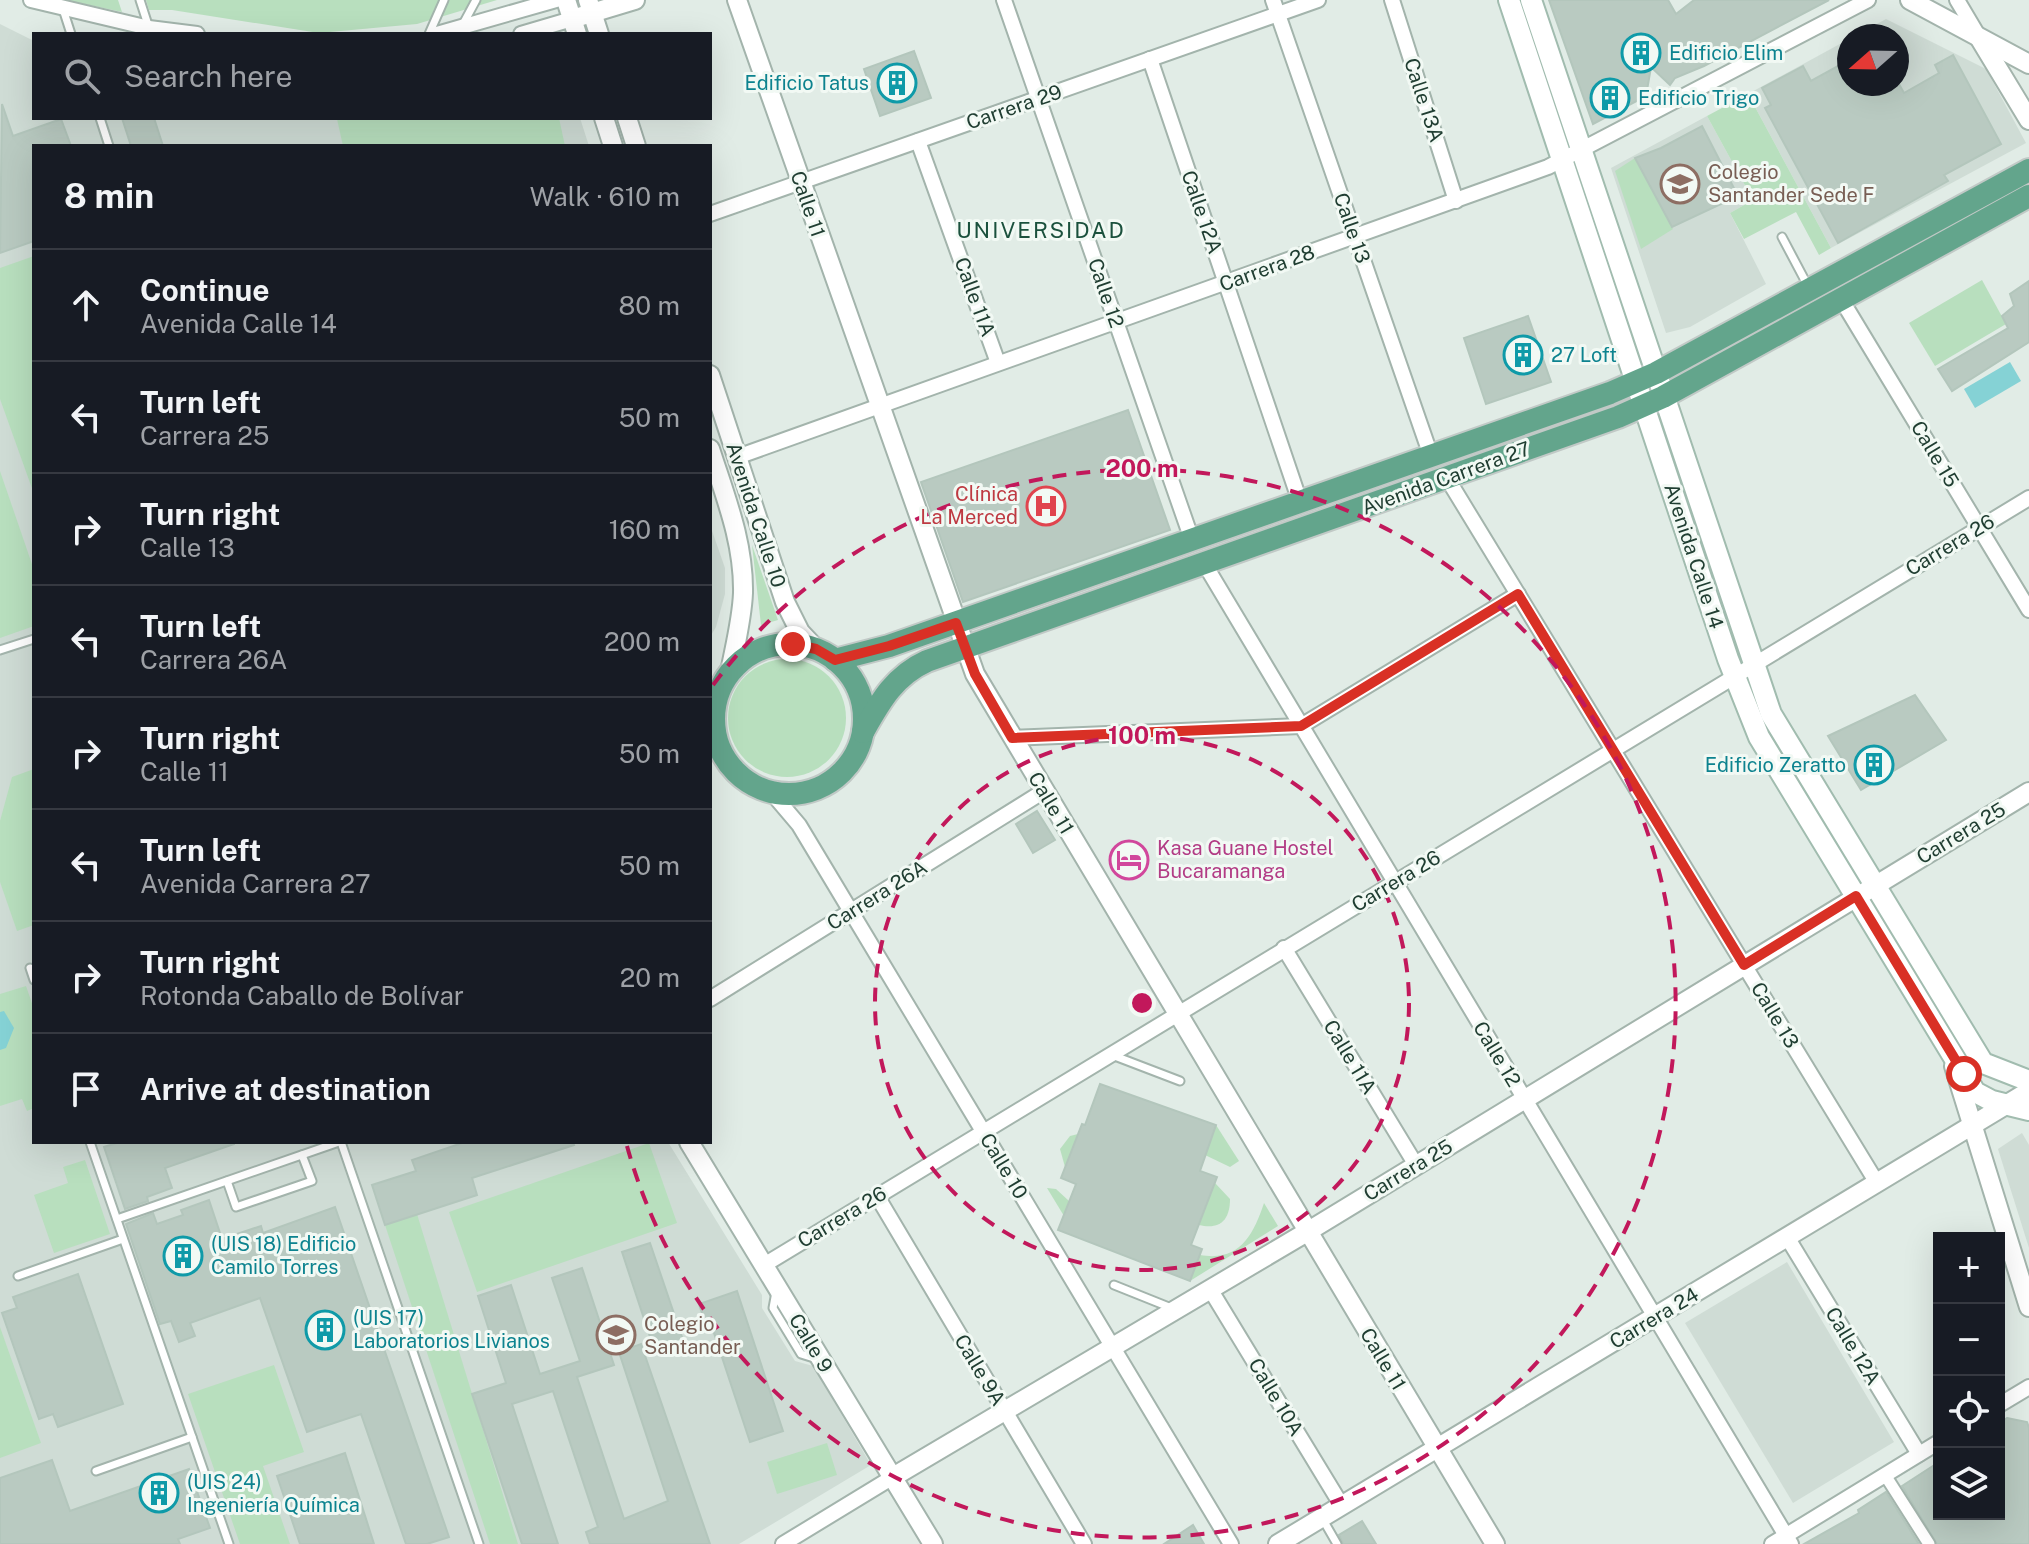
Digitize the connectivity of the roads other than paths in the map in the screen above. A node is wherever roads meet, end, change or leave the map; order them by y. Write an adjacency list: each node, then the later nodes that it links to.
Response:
1 (31, 0): 20 (street)
2 (140, 0): 23 (lane)
3 (444, 0): 26 (lane)
4 (476, 0): 21 (lane)
5 (556, 0): 17 (street)
6 (566, 0): 22 (street)
7 (635, 0): 18 (street)
8 (737, 0): 45 (street, Calle 11)
9 (1004, 0): 33 (street, Calle 12)
10 (1318, 0): 19 (street, Carrera 29)
11 (1392, 0): 47 (street, Calle 13A)
12 (1509, 0): 43 (main road, Avenida Calle 14)
13 (1531, 0): 42 (main road, Avenida Calle 14)
14 (1868, 0): 42 (street, Carrera 28)
15 (1910, 0): 30 (street)
16 (1957, 0): 30 (street)
17 (519, 6): 21 (street)
18 (591, 6): 22 (street); 29 (street)
19 (1276, 7): 31 (street, Carrera 29); 49 (street, Calle 13)
20 (63, 9): 23 (street); 24 (lane)
21 (461, 27): 27 (street)
22 (574, 27): 28 (street)
23 (149, 28): 25 (street)
24 (70, 32)
25 (181, 32)
26 (430, 32)
27 (444, 32)
28 (536, 32)
29 (598, 32)
30 (1979, 37): 32 (street); 37 (street)
31 (1150, 59): 33 (street, Carrera 29); 51 (street, Calle 12A)
32 (2029, 64)
33 (1038, 98): 38 (street, Carrera 29); 54 (street, Calle 12)
34 (101, 120): 39 (lane)
35 (605, 120): 40 (street)
36 (628, 120): 41 (street)
37 (2029, 120)
38 (918, 141): 45 (street, Carrera 29); 55 (street, Calle 11A)
39 (108, 144)
40 (612, 144)
41 (635, 144)
42 (1582, 151): 43 (street, Carrera 28); 56 (main road, Avenida Calle 14)
43 (1563, 161): 47 (street, Carrera 28); 56 (main road, Avenida Calle 14)
44 (2029, 170): 52 (main road, Avenida Carrera 27)
45 (801, 182): 48 (street, Carrera 29); 59 (street, Calle 11)
46 (2029, 196): 53 (main road, Avenida Carrera 27)
47 (1456, 201): 49 (street, Carrera 28)
48 (712, 213)
49 (1355, 236): 51 (street, Carrera 28); 61 (street, Calle 13)
50 (1782, 237): 52 (lane)
51 (1226, 283): 54 (street, Carrera 28); 65 (street, Calle 12A)
52 (1809, 289): 56 (main road, Avenida Carrera 27)
53 (1841, 299): 58 (main road, Avenida Carrera 27); 66 (street, Calle 15)
54 (1116, 322): 55 (street, Carrera 28); 67 (street, Calle 12)
55 (998, 363): 59 (street, Carrera 28)
56 (1646, 377): 58 (main road, Avenida Calle 14); 61 (main road, Avenida Carrera 27)
57 (712, 381): 62 (street, Avenida Calle 10)
58 (1654, 401): 63 (main road, Avenida Carrera 27); 76 (main road, Avenida Calle 14); 78 (main road, Avenida Calle 14)
59 (880, 406): 62 (street, Carrera 28); 71 (street, Calle 11)
60 (712, 455): 77 (street, Avenida Calle 10)
61 (1431, 456): 65 (main road, Avenida Carrera 27)
62 (737, 457): 75 (street, Avenida Calle 10)
63 (1447, 478): 68 (main road, Avenida Carrera 27); 69 (street, Calle 13)
64 (2029, 498): 66 (street, Carrera 26)
65 (1300, 502): 67 (main road, Avenida Carrera 27)
66 (1979, 528): 70 (street, Calle 15); 76 (street, Carrera 26)
67 (1192, 540): 71 (main road, Avenida Carrera 27)
68 (1204, 563): 73 (main road, Avenida Carrera 27); 80 (street, Calle 12)
69 (1518, 594): 80 (street); 83 (street, Calle 13)
70 (2029, 610)
71 (956, 623): 73 (street, Calle 11); 75 (main road, Avenida Carrera 27)
72 (32, 640): 74 (lane)
73 (964, 647): 81 (main road, Avenida Carrera 27); 82 (street, Calle 11)
74 (0, 650)
75 (825, 654): 77 (main road); 81 (main road)
76 (1752, 664): 78 (street, Carrera 26); 88 (main road, Avenida Calle 14)
77 (730, 672): 79 (main road)
78 (1734, 675): 83 (street, Carrera 26); 89 (main road, Avenida Calle 14)
79 (714, 700): 85 (main road)
80 (1301, 726): 82 (street); 87 (street, Calle 12)
81 (863, 732): 85 (main road)
82 (1012, 738): 84 (street, Calle 11)
83 (1612, 749): 87 (street, Carrera 26); 92 (street, Calle 13)
84 (1044, 791): 90 (street, Carrera 26A); 96 (street, Calle 11)
85 (771, 792): 90 (street, Calle 10)
86 (2029, 792): 88 (street, Carrera 25)
87 (1394, 882): 91 (street, Carrera 26); 101 (street, Calle 12)
88 (1874, 885): 89 (street, Carrera 25); 100 (main road, Avenida Calle 14)
89 (1856, 896): 92 (street, Carrera 25); 97 (main road, Avenida Calle 14)
90 (851, 911): 95 (street, Carrera 26A); 103 (street, Calle 10)
91 (1284, 948): 96 (street, Carrera 26); 109 (street, Calle 11A)
92 (1744, 965): 101 (street, Carrera 25); 111 (street, Calle 13)
93 (30, 968): 94 (lane)
94 (32, 974)
95 (712, 998)
96 (1177, 1014): 98 (street, Carrera 26); 114 (street, Calle 11)
97 (1950, 1052): 100 (main road, Avenida Calle 14); 102 (street)
98 (1110, 1055): 99 (lane); 103 (street, Carrera 26)
99 (1180, 1081)
100 (2023, 1094): 102 (street, Carrera 24)
101 (1525, 1099): 109 (street, Carrera 25); 123 (street, Calle 12)
102 (1972, 1125): 111 (street, Carrera 24); 121 (street)
103 (983, 1131): 112 (street, Carrera 26); 124 (street, Calle 10)
104 (91, 1144): 113 (lane)
105 (334, 1144): 108 (lane)
106 (341, 1144): 140 (lane)
107 (690, 1144): 117 (street, Calle 9)
108 (302, 1155): 110 (lane); 110 (lane)
109 (1416, 1165): 114 (street, Carrera 25)
110 (227, 1181): 113 (lane)
111 (1877, 1183): 115 (street, Carrera 24)
112 (877, 1196): 117 (street, Carrera 26); 127 (street, Calle 9A)
113 (117, 1219): 116 (lane)
114 (1307, 1232): 120 (street, Carrera 25); 130 (street, Calle 11)
115 (1787, 1237): 123 (street, Carrera 24); 131 (street, Calle 12A)
116 (123, 1239): 118 (lane); 128 (lane)
117 (764, 1265): 134 (street, Calle 9)
118 (18, 1276)
119 (1114, 1285): 122 (lane)
120 (1210, 1289): 122 (street, Carrera 25); 135 (street, Calle 10A)
121 (2029, 1307)
122 (1176, 1309): 124 (street, Carrera 25)
123 (1655, 1317): 130 (street, Carrera 24); 137 (street, Calle 12)
124 (1113, 1347): 127 (street, Carrera 25); 143 (street, Calle 10)
125 (2029, 1387): 126 (street)
126 (2005, 1401)
127 (1005, 1411): 134 (street, Carrera 25); 142 (street, Calle 9A)
128 (192, 1437): 132 (lane); 139 (lane)
129 (1933, 1446): 131 (street)
130 (1437, 1448): 135 (street, Carrera 24); 146 (street, Calle 11)
131 (1919, 1454): 133 (street)
132 (96, 1471)
133 (1885, 1475): 137 (street); 148 (street)
134 (893, 1477): 138 (street, Carrera 25); 141 (street, Calle 9)
135 (1342, 1506): 136 (street, Carrera 24)
136 (1322, 1518): 144 (street, Carrera 24); 145 (lane)
137 (1789, 1540): 147 (street)
138 (786, 1543)
139 (229, 1544)
140 (479, 1544)
141 (933, 1544)
142 (1084, 1544)
143 (1231, 1544)
144 (1278, 1544)
145 (1337, 1544)
146 (1495, 1544)
147 (1772, 1544)
148 (1929, 1544)

